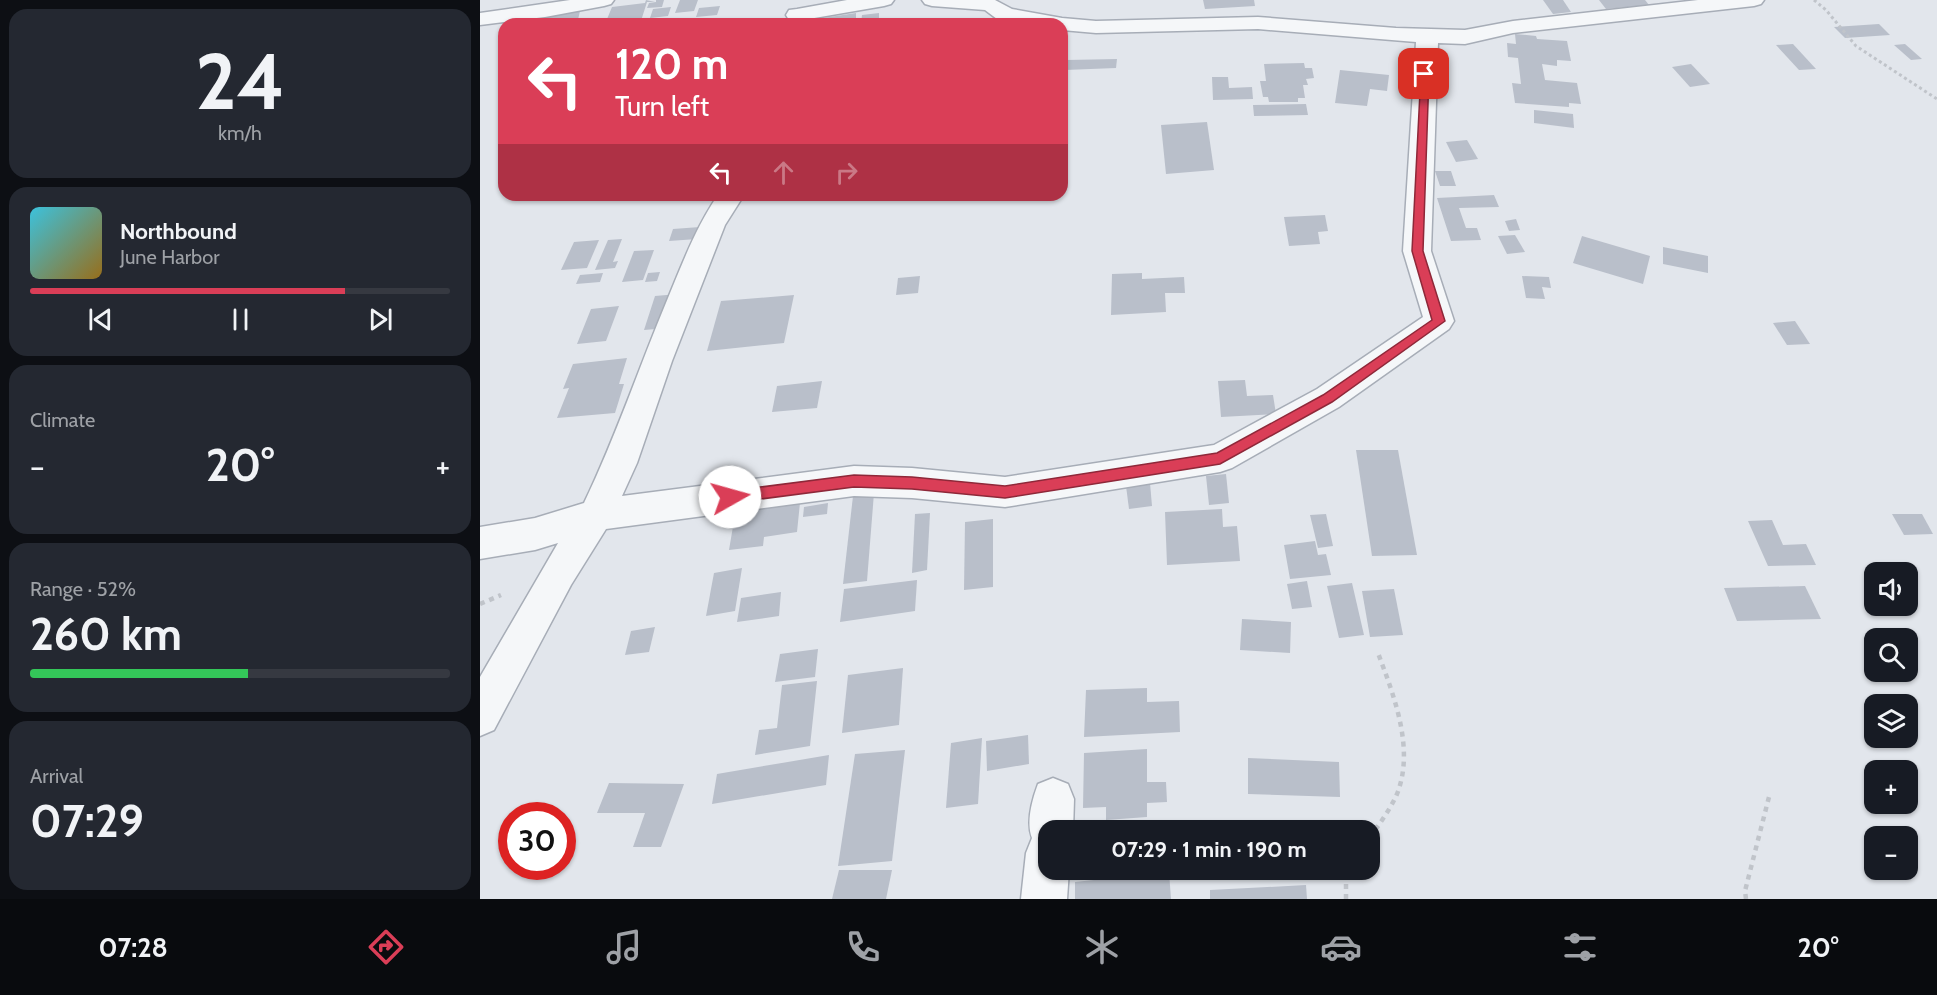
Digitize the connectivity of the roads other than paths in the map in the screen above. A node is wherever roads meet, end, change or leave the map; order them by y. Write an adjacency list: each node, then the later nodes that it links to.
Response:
1 (884, 0): 5 (street)
2 (932, 0): 6 (street)
3 (1754, 0): 9 (street)
4 (596, 1): 7 (street)
5 (792, 14)
6 (1027, 18)
7 (480, 19)
8 (1068, 25): 9 (street)
9 (1427, 36): 11 (street)
10 (727, 201): 11 (street)
11 (596, 515): 12 (street); 13 (street)
12 (480, 543)
13 (480, 716)
14 (1046, 880): 15 (street)
15 (1044, 899)

